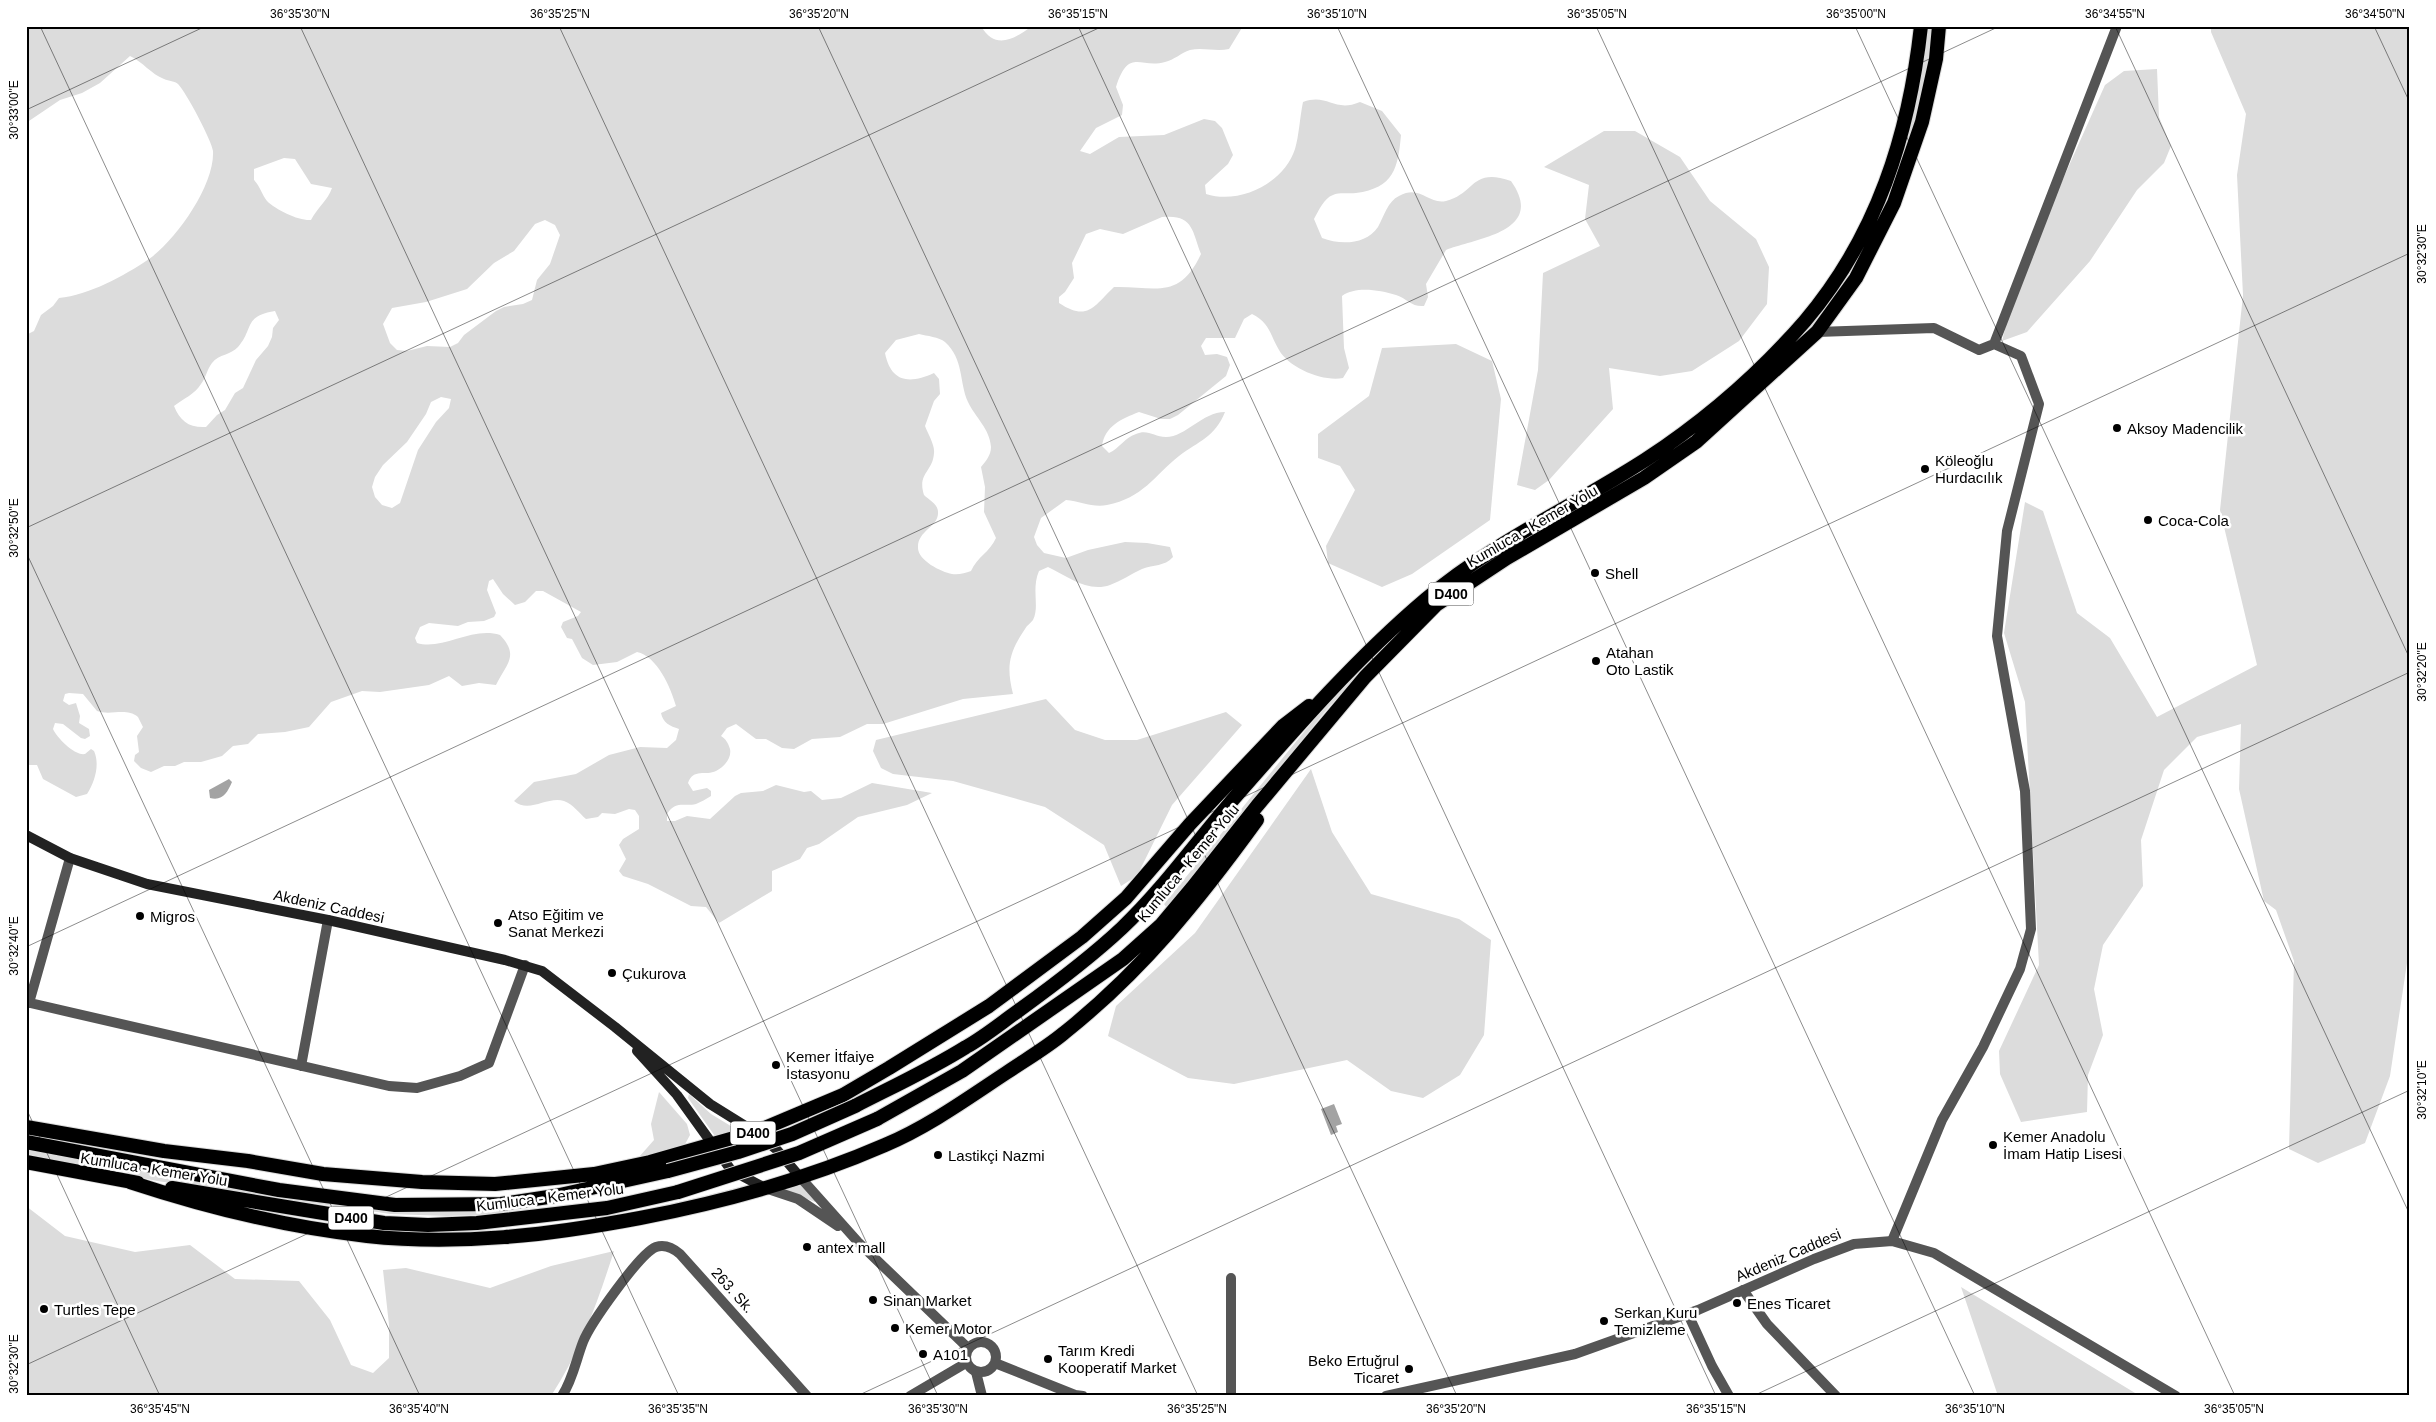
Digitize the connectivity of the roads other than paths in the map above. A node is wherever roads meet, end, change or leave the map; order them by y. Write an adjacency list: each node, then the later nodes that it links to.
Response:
1 (1921, 26): 6 (highway, Kumluca - Kemer Yolu / D400)
2 (1939, 26): 4 (highway, Kumluca - Kemer Yolu / D400)
3 (2117, 26): 5 (street)
4 (1817, 332): 5 (street); 7 (highway, Kumluca - Kemer Yolu / D400)
5 (1994, 344): 23 (street)
6 (1332, 689): 16 (highway, Kumluca - Kemer Yolu / D400); 17 (highway, Kumluca - Kemer Yolu / D400, bridge)
7 (1303, 749): 20 (highway); 21 (highway, Kumluca - Kemer Yolu / D400, bridge)
8 (26, 835): 9 (main road, Akdeniz Caddesi)
9 (70, 858): 10 (main road, Akdeniz Caddesi); 12 (street)
10 (328, 920): 11 (main road, Akdeniz Caddesi); 14 (street)
11 (525, 965): 13 (main road, Akdeniz Caddesi); 14 (street)
12 (28, 1003): 14 (street)
13 (614, 1027): 16 (main road, Akdeniz Caddesi); 18 (main road, Akdeniz Caddesi)
14 (301, 1066)
15 (26, 1127): 18 (highway, Kumluca - Kemer Yolu / D400)
16 (754, 1132): 18 (highway, Kumluca - Kemer Yolu / D400); 20 (main road, Akdeniz Caddesi)
17 (26, 1142)
18 (712, 1146): 22 (main road, Akdeniz Caddesi)
19 (26, 1162): 21 (highway, Kumluca - Kemer Yolu / D400)
20 (800, 1177): 22 (highway); 24 (street, Akdeniz Caddesi)
21 (130, 1182): 22 (highway)
22 (765, 1188): 24 (street, Akdeniz Caddesi)
23 (1892, 1241): 26 (street, Akdeniz Caddesi); 42 (street, Akdeniz Caddesi)
24 (858, 1242): 28 (street, Akdeniz Caddesi)
25 (1231, 1278): 38 (street)
26 (1743, 1290): 27 (street, Akdeniz Caddesi); 41 (street)
27 (1688, 1314): 39 (street, Akdeniz Caddesi); 40 (street)
28 (968, 1348): 29 (street); 30 (street)
29 (966, 1363): 31 (street); 34 (street)
30 (995, 1363): 31 (street); 36 (street)
31 (976, 1372): 35 (street)
32 (562, 1396): 33 (street, 263. Sk.)
33 (807, 1396)
34 (910, 1396)
35 (982, 1396)
36 (1076, 1396): 37 (street)
37 (1082, 1396)
38 (1231, 1396)
39 (1386, 1396)
40 (1729, 1396)
41 (1836, 1396)
42 (2176, 1396)

